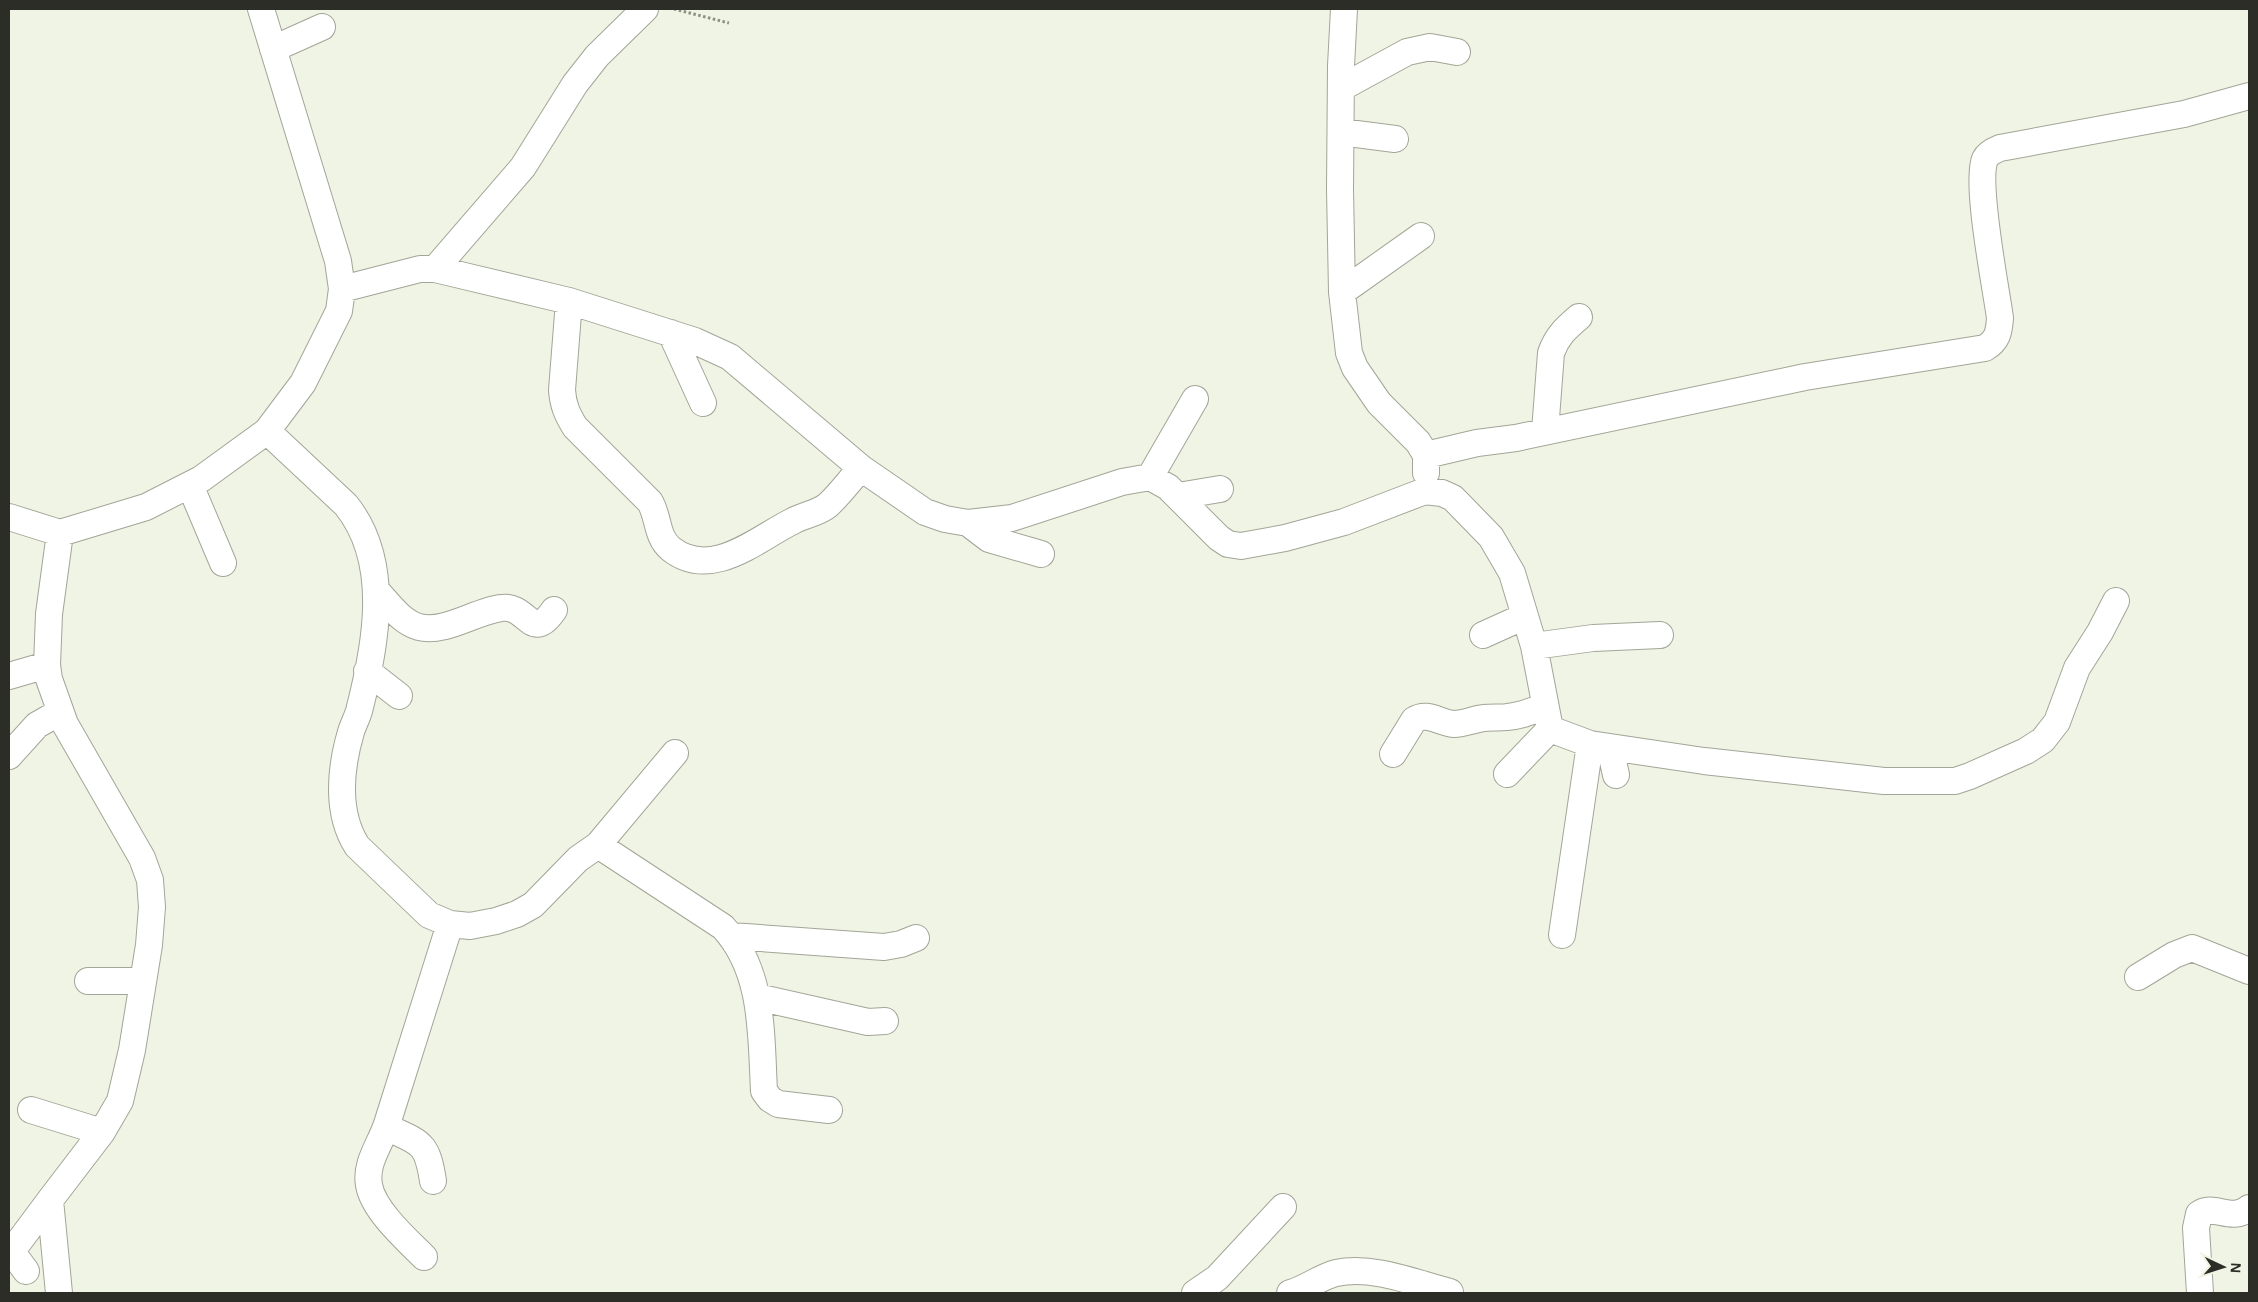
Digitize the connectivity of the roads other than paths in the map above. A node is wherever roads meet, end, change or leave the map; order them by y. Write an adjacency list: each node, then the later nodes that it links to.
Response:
1 (261, 9): 5 (street)
2 (645, 9): 12 (street)
3 (1344, 9): 7 (street)
4 (322, 26): 5 (street)
5 (273, 49): 13 (street)
6 (1457, 52): 7 (street)
7 (1341, 88): 9 (street)
8 (2249, 96): 21 (street)
9 (1341, 132): 10 (street); 14 (street)
10 (1395, 139)
11 (1421, 236): 14 (street)
12 (435, 268): 13 (street); 15 (street)
13 (342, 289): 20 (street)
14 (1342, 292): 22 (street)
15 (568, 301): 17 (street); 23 (street)
16 (1579, 317): 21 (street)
17 (672, 333): 19 (street); 23 (street)
18 (1195, 399): 24 (street)
19 (703, 402)
20 (267, 431): 25 (street); 34 (street)
21 (1545, 432): 22 (street)
22 (1426, 455): 27 (street)
23 (862, 468): 30 (street)
24 (1150, 477): 28 (street); 30 (street)
25 (190, 485): 31 (street); 33 (street)
26 (1220, 489): 28 (street)
27 (1425, 491): 28 (street); 37 (street)
28 (1178, 496)
29 (9, 517): 31 (street)
30 (968, 523): 32 (street)
31 (60, 533): 41 (street)
32 (1041, 554)
33 (223, 562)
34 (376, 590): 36 (street); 42 (street)
35 (2116, 601): 49 (street)
36 (554, 610)
37 (1525, 616): 38 (street); 40 (street)
38 (1483, 635)
39 (1660, 635): 40 (street)
40 (1534, 646): 46 (street)
41 (47, 665): 43 (street); 45 (street)
42 (367, 672): 44 (street); 56 (street)
43 (9, 676)
44 (398, 696)
45 (60, 712): 48 (street); 63 (street)
46 (1547, 718): 49 (street); 51 (street); 53 (street)
47 (11, 724): 48 (street)
48 (37, 725): 52 (street)
49 (1600, 746): 54 (street); 57 (street)
50 (676, 753): 55 (street)
51 (1393, 754)
52 (9, 756)
53 (1507, 774)
54 (1616, 775)
55 (598, 845): 56 (street); 58 (street)
56 (450, 924): 68 (street)
57 (1562, 935)
58 (732, 936): 59 (street); 64 (street)
59 (916, 938)
60 (2249, 971): 61 (street)
61 (2138, 977)
62 (88, 981): 63 (street)
63 (143, 981): 69 (street)
64 (758, 997): 65 (street); 67 (street)
65 (885, 1021)
66 (30, 1110): 69 (street)
67 (829, 1110)
68 (386, 1127): 70 (street); 74 (street)
69 (102, 1132): 71 (street)
70 (433, 1181)
71 (50, 1200): 75 (street); 77 (street)
72 (1283, 1207): 78 (street)
73 (2249, 1208): 80 (street)
74 (424, 1257)
75 (16, 1259)
76 (1450, 1292): 79 (street)
77 (59, 1293)
78 (1195, 1293)
79 (1290, 1293)
80 (2200, 1293)

